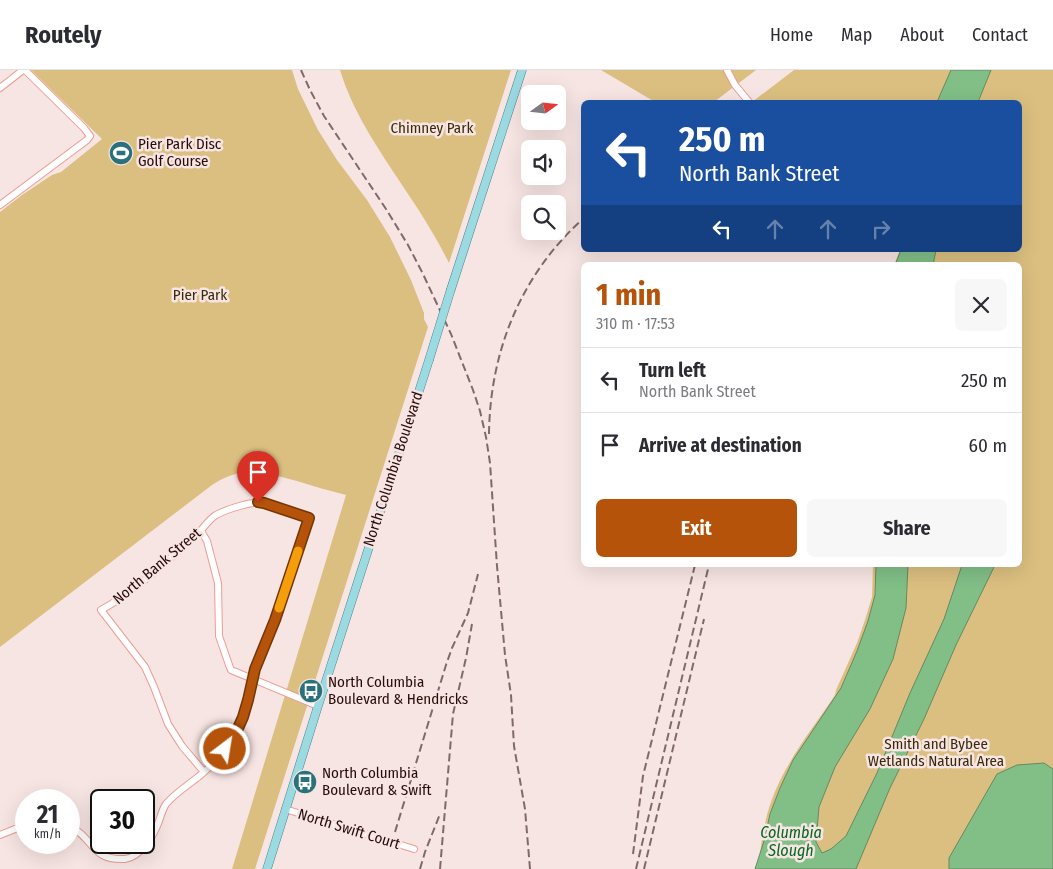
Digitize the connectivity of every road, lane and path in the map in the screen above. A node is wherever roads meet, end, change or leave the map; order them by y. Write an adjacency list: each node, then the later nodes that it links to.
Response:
1 (24, 70): 4 (street); 6 (street)
2 (522, 70): 9 (main road, North Columbia Boulevard, bridge)
3 (728, 70): 5 (street)
4 (0, 88)
5 (747, 100)
6 (0, 205)
7 (201, 531): 8 (street); 8 (street, North Bank Street); 10 (street, North Bank Street)
8 (253, 679): 9 (street); 10 (street)
9 (318, 706): 11 (main road, North Columbia Boulevard)
10 (204, 772): 13 (street)
11 (285, 809): 15 (street, North Swift Court); 16 (main road, North Columbia Boulevard)
12 (15, 829): 14 (street)
13 (80, 832)
14 (0, 836)
15 (414, 849)
16 (267, 869)

